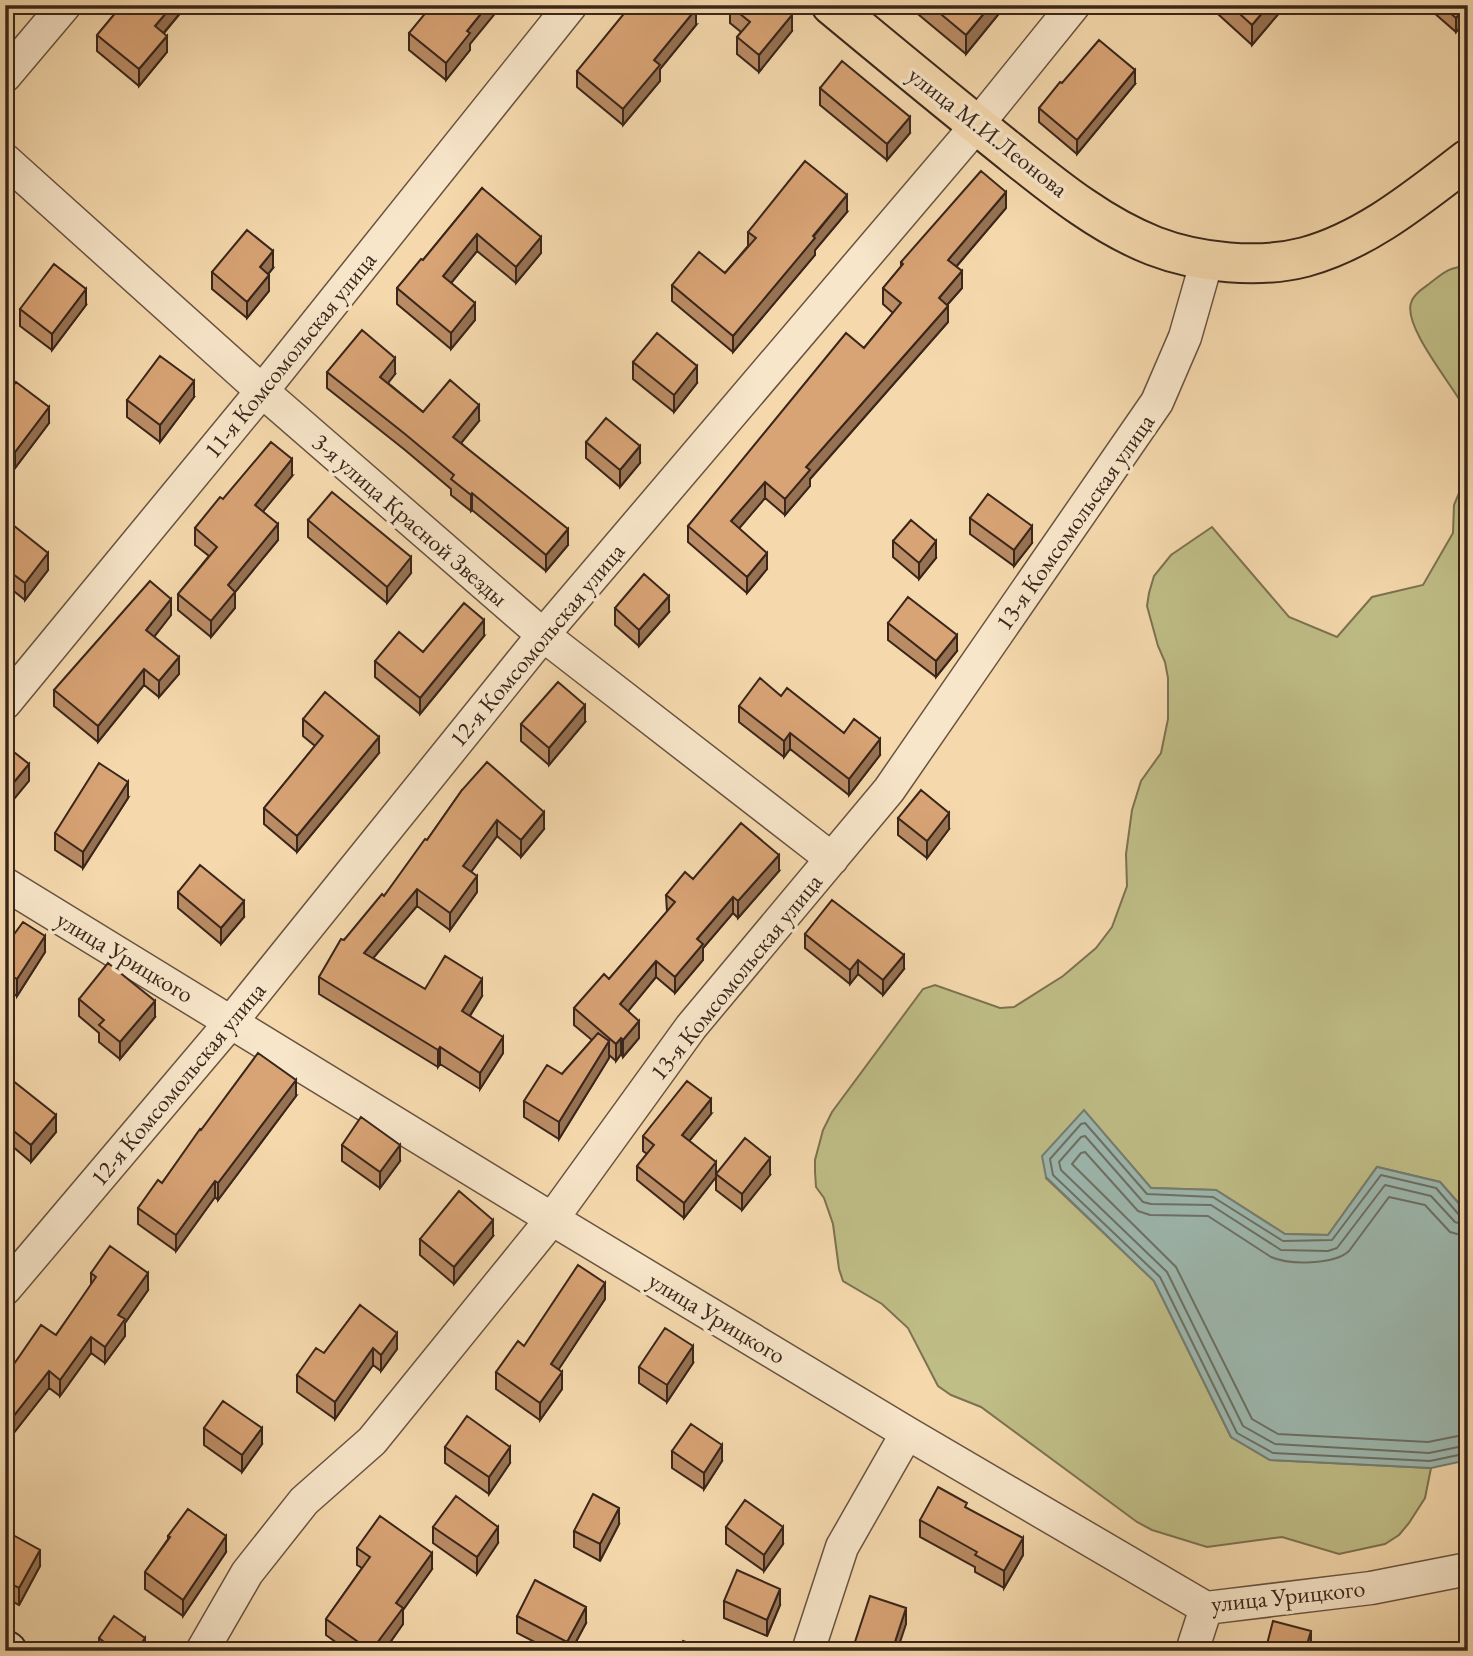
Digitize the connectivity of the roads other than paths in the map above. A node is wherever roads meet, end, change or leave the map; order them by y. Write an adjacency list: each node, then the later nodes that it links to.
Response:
1 (65, 5): 5 (street)
2 (571, 5): 10 (street, 11-я Комсомольская улица)
3 (831, 5): 6 (main road, улица М.И.Леонова)
4 (1074, 5): 6 (street, 12-я Комсомольская улица)
5 (5, 76)
6 (977, 125): 9 (main road, улица М.И.Леонова); 11 (street, 12-я Комсомольская улица)
7 (1468, 159): 9 (main road)
8 (5, 160): 10 (street, 3-я улица Красной Звезды)
9 (1207, 260): 13 (street, 13-я Комсомольская улица)
10 (262, 391): 11 (street, 3-я улица Красной Звезды); 12 (street, 11-я Комсомольская улица)
11 (543, 635): 13 (street, 3-я улица Красной Звезды); 15 (street, 12-я Комсомольская улица)
12 (5, 703)
13 (832, 859): 16 (street, 13-я Комсомольская улица)
14 (5, 884): 15 (street, улица Урицкого)
15 (231, 1021): 16 (street, улица Урицкого); 17 (street, 12-я Комсомольская улица)
16 (552, 1219): 18 (street, улица Урицкого); 21 (street, 13-я Комсомольская улица)
17 (5, 1289)
18 (907, 1433): 20 (street, улица Урицкого); 22 (street)
19 (1468, 1569): 20 (street, улица Урицкого)
20 (1206, 1608): 23 (street)
21 (202, 1651)
22 (808, 1651)
23 (1192, 1651)

